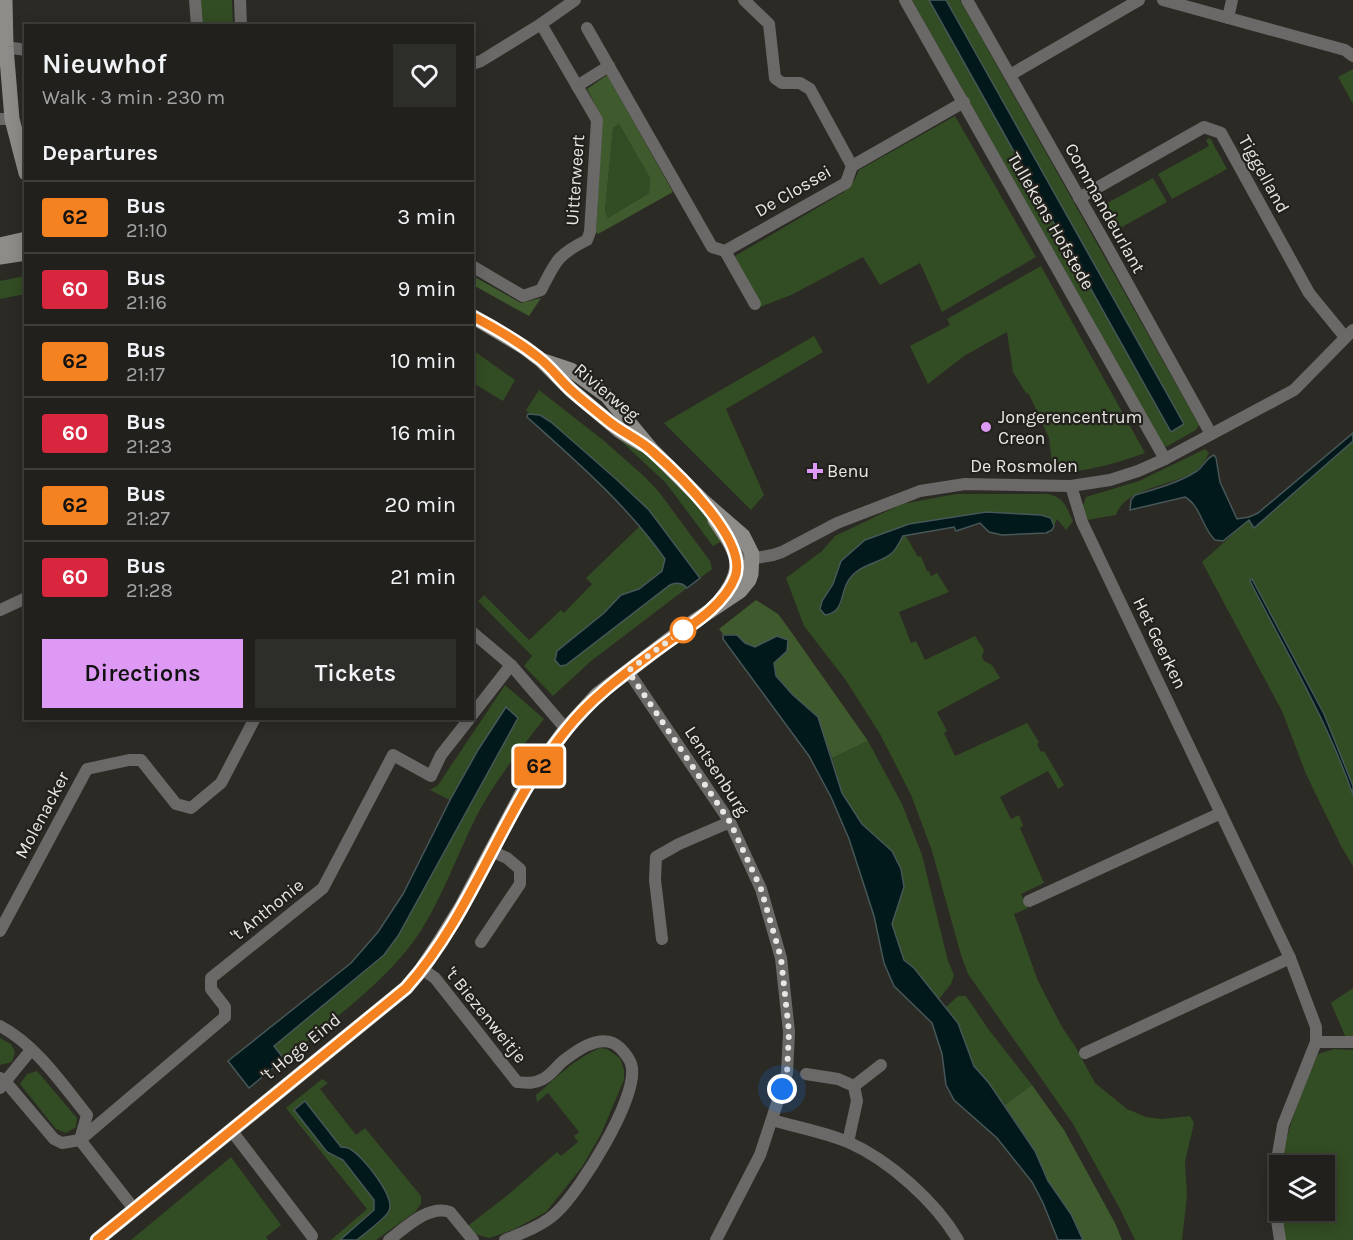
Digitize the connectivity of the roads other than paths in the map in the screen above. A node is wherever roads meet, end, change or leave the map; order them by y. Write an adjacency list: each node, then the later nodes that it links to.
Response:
1 (5, 0): 17 (street)
2 (195, 0): 13 (street)
3 (240, 0): 14 (street)
4 (575, 0): 11 (street)
5 (744, 0): 26 (street)
6 (906, 0): 24 (street, Tullekens Hofstede)
7 (967, 0): 22 (street, Commandeurlant)
8 (1139, 0): 22 (street)
9 (1163, 0): 12 (street)
10 (1232, 0): 12 (street)
11 (559, 5): 15 (street)
12 (1228, 18): 19 (street)
13 (196, 24)
14 (241, 24)
15 (541, 24): 20 (street); 23 (street, Uitterweert)
16 (587, 28): 21 (street)
17 (6, 47): 18 (street); 25 (street)
18 (24, 50)
19 (1350, 50)
20 (474, 63)
21 (609, 66): 23 (street); 31 (street)
22 (1010, 75): 28 (street, Commandeurlant)
23 (577, 86): 34 (street, Uitterweert)
24 (964, 102): 26 (street, De Clossei); 39 (street, Tullekens Hofstede)
25 (6, 119): 27 (street)
26 (852, 166): 31 (street, De Clossei)
27 (24, 168)
28 (1079, 198): 37 (street, Tiggelland); 38 (street, Commandeurlant)
29 (24, 239): 30 (street)
30 (0, 245)
31 (725, 251): 35 (street)
32 (24, 253): 33 (street)
33 (0, 257)
34 (474, 267)
35 (755, 304)
36 (474, 317): 41 (street, Rivierweg)
37 (1349, 334): 38 (street, De Rosmolen)
38 (1211, 434): 39 (street, De Rosmolen)
39 (1165, 459): 40 (street, De Rosmolen)
40 (1071, 486): 42 (street, De Rosmolen); 54 (street, Het Geerken)
41 (704, 502): 42 (street, Rivierweg); 43 (street, Rivierweg)
42 (752, 559): 43 (street, De Rosmolen); 45 (street, 't Hoge Eind)
43 (736, 560): 45 (street, 't Hoge Eind)
44 (24, 599): 46 (street)
45 (717, 605): 49 (street, 't Hoge Eind)
46 (0, 610)
47 (474, 634): 48 (street)
48 (511, 665): 50 (street); 53 (street)
49 (628, 671): 53 (street, 't Hoge Eind); 55 (street, Lentsenburg)
50 (474, 712)
51 (254, 720): 58 (street, Molenacker)
52 (468, 720): 74 (street, 't Anthonie)
53 (566, 729): 56 (street, 't Hoge Eind)
54 (1221, 813): 57 (street); 61 (street, Het Geerken)
55 (730, 822): 59 (street); 72 (street, Lentsenburg)
56 (491, 851): 60 (street); 62 (street, 't Hoge Eind)
57 (1029, 901)
58 (0, 931)
59 (662, 939)
60 (481, 942)
61 (1290, 958): 64 (street, Het Geerken); 67 (street)
62 (422, 969): 73 (street, 't Hoge Eind); 81 (street, 't Biezenweitje)
63 (0, 1026): 66 (street)
64 (1316, 1042): 65 (street); 84 (street)
65 (1353, 1042)
66 (31, 1050): 70 (street); 74 (street)
67 (1085, 1053)
68 (881, 1065): 71 (street)
69 (806, 1074): 71 (street)
70 (2, 1082): 74 (street)
71 (854, 1086): 75 (street)
72 (772, 1120): 75 (street); 82 (street, Lentsenburg)
73 (231, 1130): 76 (street, 't Hoge Eind); 77 (street)
74 (80, 1140): 76 (street)
75 (848, 1142): 83 (street)
76 (134, 1209): 78 (street, 't Hoge Eind)
77 (312, 1236)
78 (100, 1239)
79 (389, 1240): 80 (street)
80 (473, 1240)
81 (505, 1240)
82 (716, 1240)
83 (958, 1240)
84 (1280, 1240)

